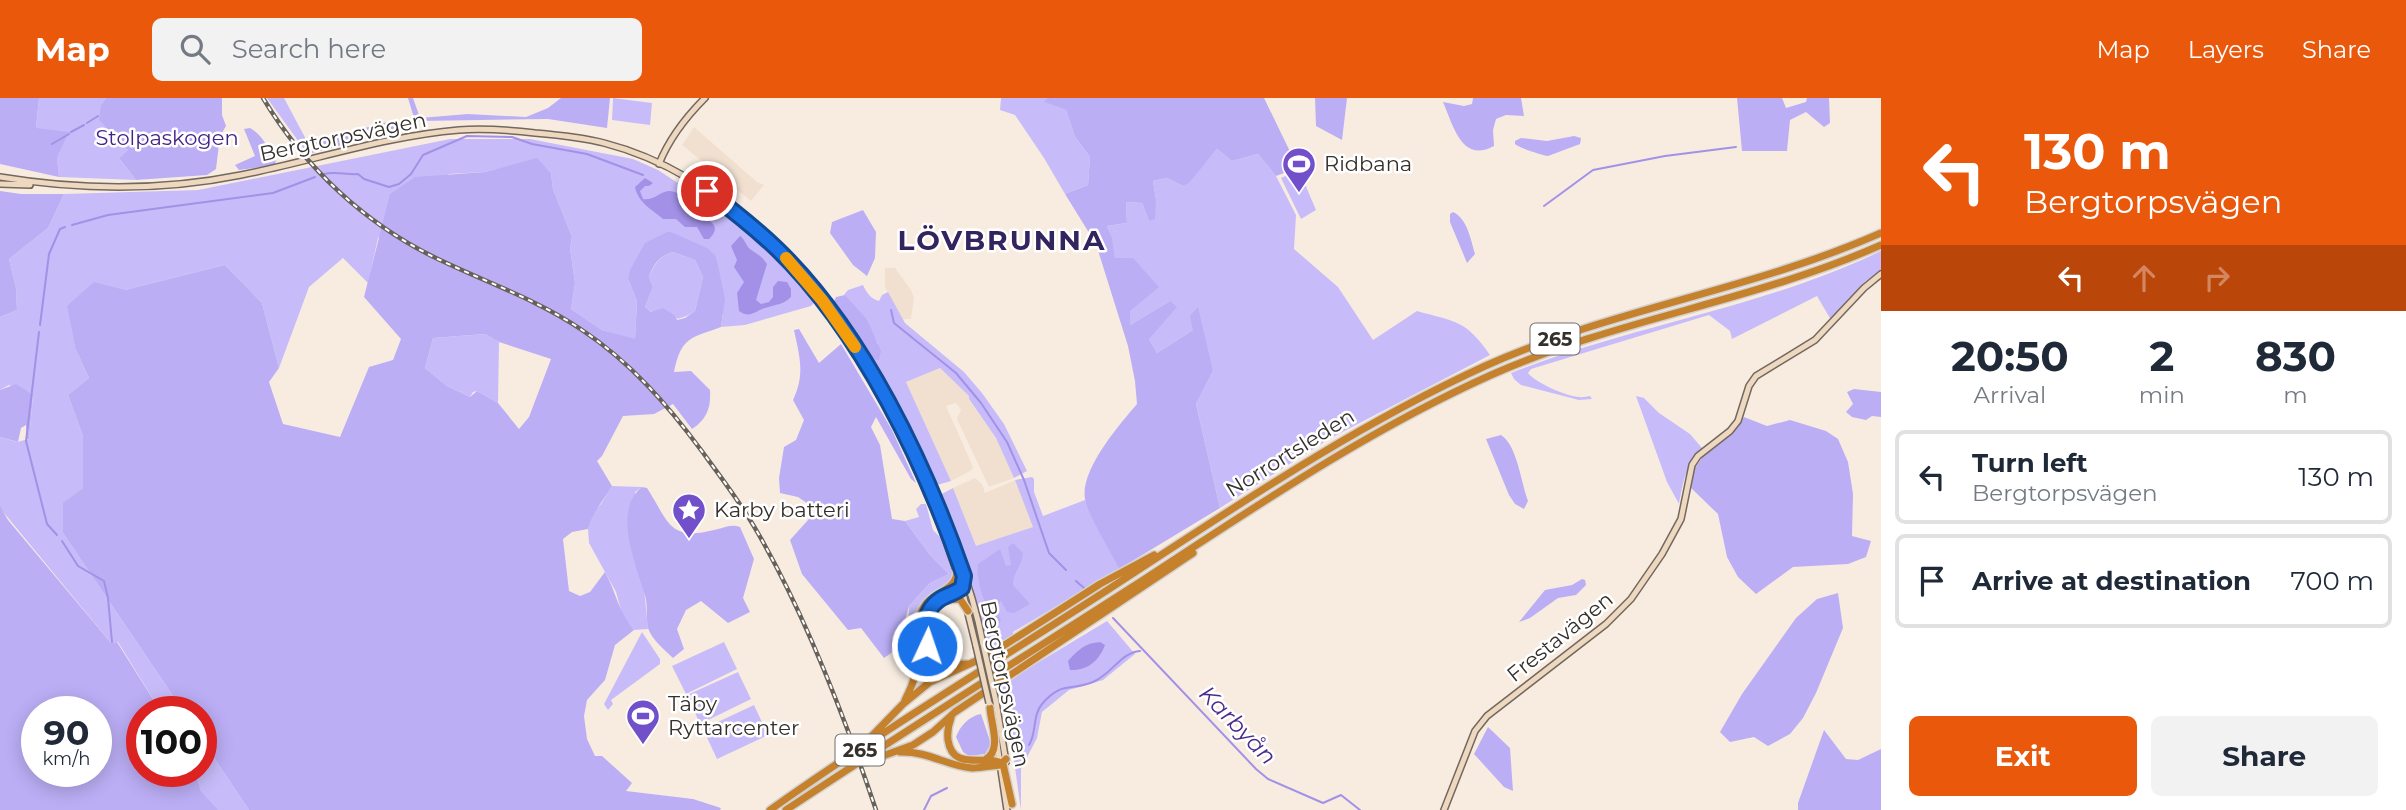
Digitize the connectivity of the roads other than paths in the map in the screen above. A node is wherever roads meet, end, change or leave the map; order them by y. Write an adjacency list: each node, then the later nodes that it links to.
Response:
1 (705, 98): 2 (main road)
2 (659, 164): 4 (main road, Bergtorpsvägen); 10 (main road, Bergtorpsvägen)
3 (0, 181): 4 (main road); 4 (main road, Bergtorpsvägen)
4 (54, 185)
5 (1881, 233): 8 (highway, Norrortsleden / 265)
6 (1881, 245): 9 (highway, Norrortsleden / 265)
7 (1881, 274): 28 (main road, Frestavägen)
8 (1251, 497): 17 (highway); 26 (highway, Norrortsleden / 265)
9 (1258, 505): 20 (highway); 24 (highway, Norrortsleden / 265)
10 (960, 574): 11 (highway); 12 (highway); 13 (main road, Bergtorpsvägen)
11 (962, 588): 12 (highway); 13 (highway); 14 (highway); 15 (main road, Bergtorpsvägen)
12 (944, 590): 18 (highway)
13 (970, 595): 16 (main road, Bergtorpsvägen)
14 (935, 605): 15 (highway); 17 (highway)
15 (968, 611): 16 (main road, Bergtorpsvägen)
16 (980, 645): 19 (main road, Bergtorpsvägen, bridge)
17 (974, 662): 18 (highway)
18 (903, 704): 26 (highway)
19 (991, 704): 22 (highway); 23 (main road, Bergtorpsvägen)
20 (955, 712): 21 (highway); 22 (highway)
21 (892, 753): 23 (highway); 24 (highway)
22 (977, 761): 23 (highway)
23 (1002, 763): 25 (highway)
24 (822, 786): 27 (highway, Norrortsleden / 265)
25 (1010, 808)
26 (771, 809)
27 (786, 810)
28 (1444, 810)

